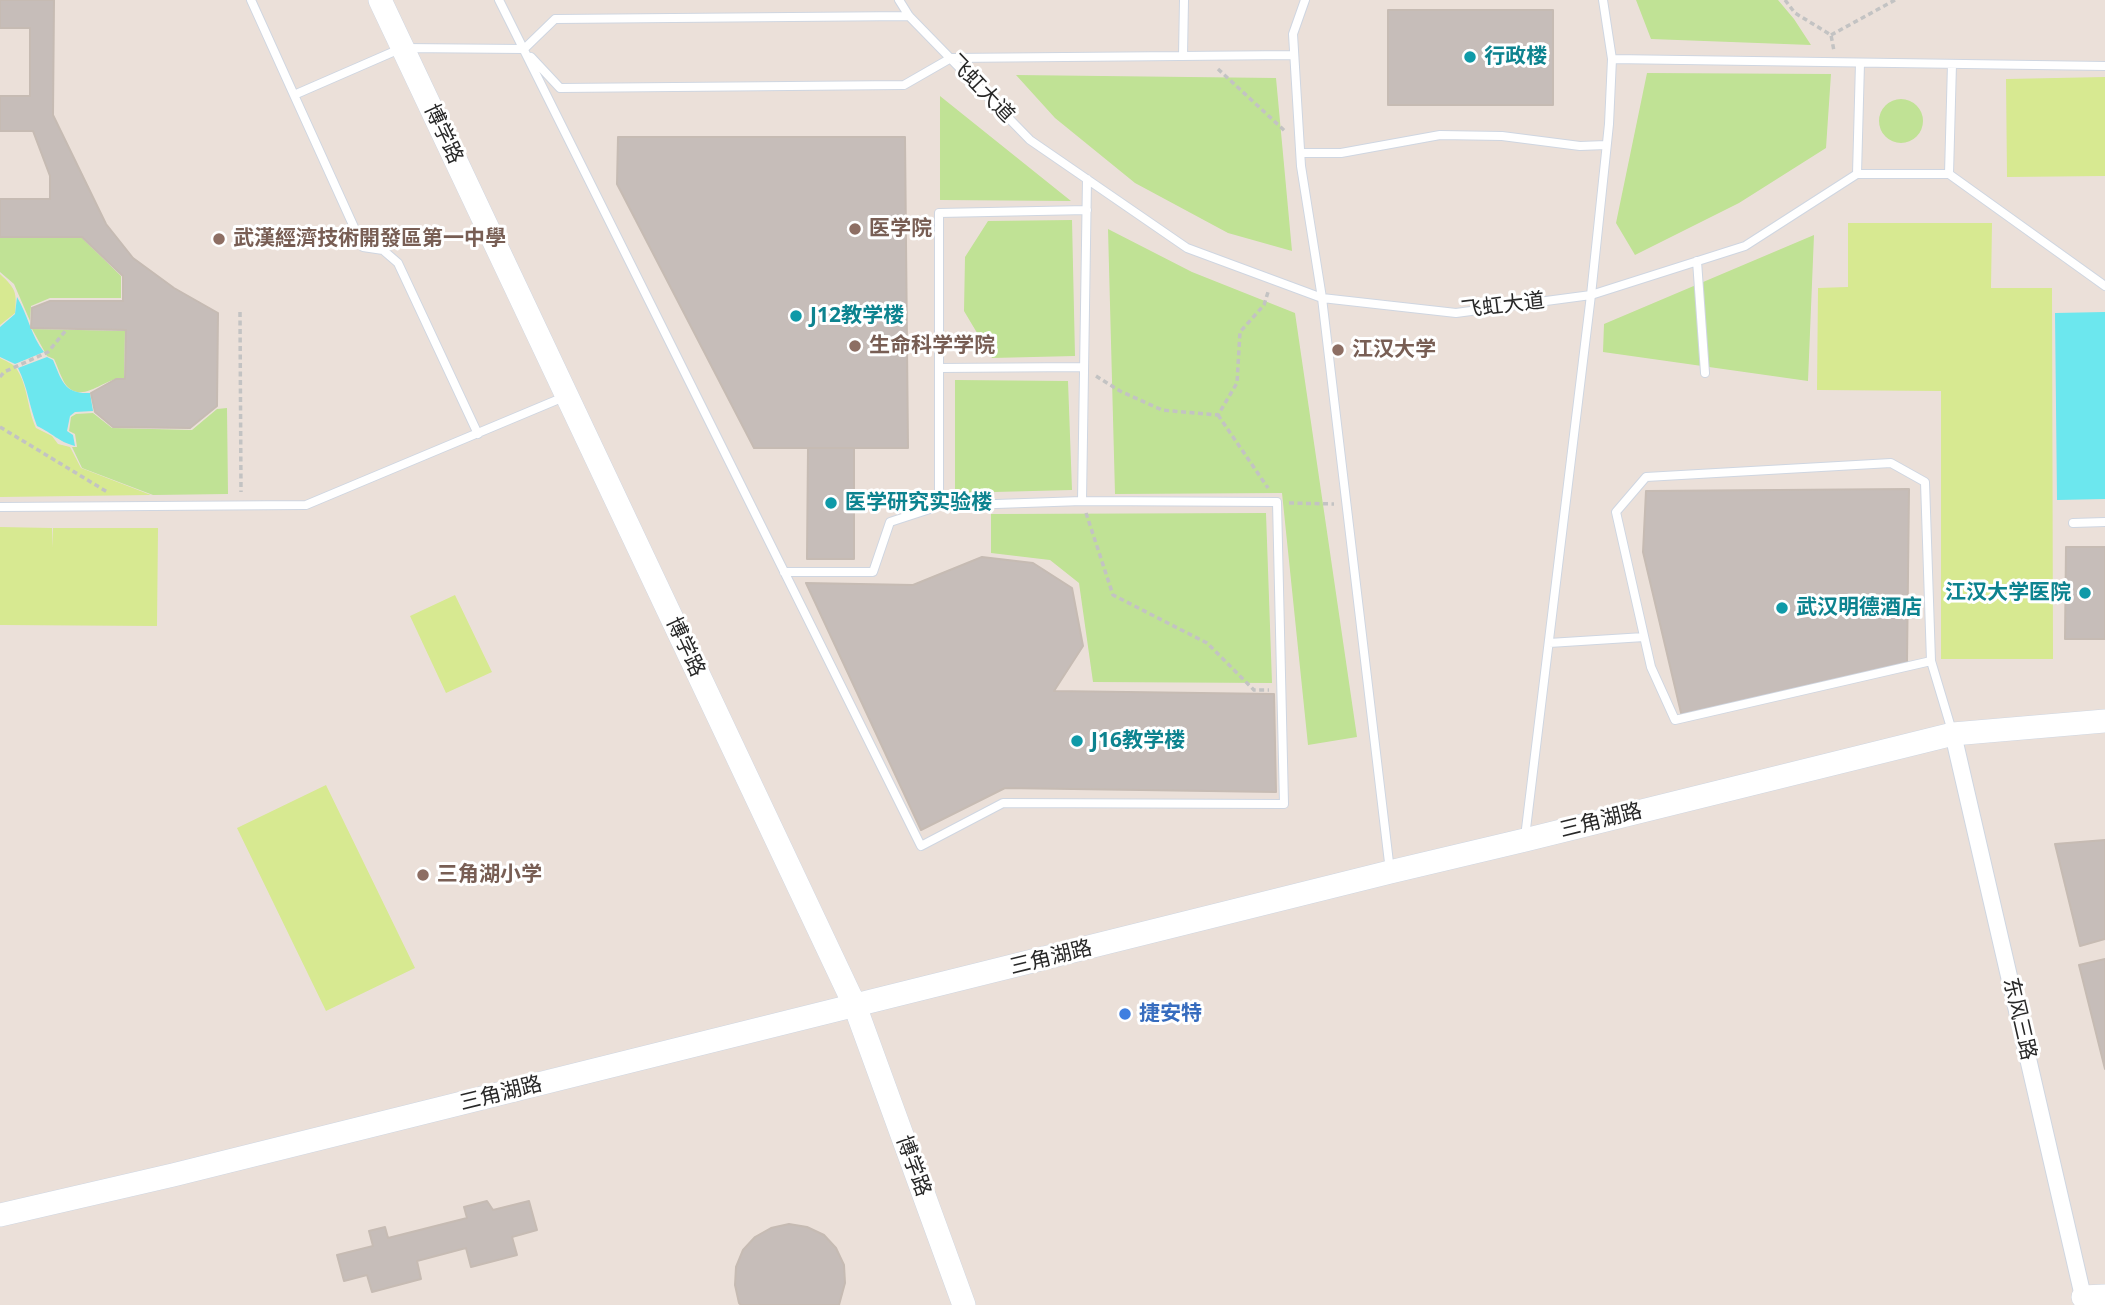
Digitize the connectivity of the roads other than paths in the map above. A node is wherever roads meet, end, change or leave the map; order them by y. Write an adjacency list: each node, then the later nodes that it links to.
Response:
1 (251, 0): 18 (lane)
2 (380, 0): 9 (street, 博学路)
3 (499, 0): 10 (lane)
4 (899, 0): 8 (lane, 飞虹大道)
5 (1184, 0): 12 (lane)
6 (1305, 0): 11 (lane)
7 (1603, 0): 14 (lane)
8 (909, 16): 10 (lane); 13 (lane, 飞虹大道)
9 (402, 48): 10 (lane); 18 (lane); 32 (street, 博学路)
10 (524, 49): 13 (lane); 39 (lane)
11 (1294, 55): 12 (lane); 20 (lane)
12 (1183, 56): 13 (lane)
13 (951, 58): 23 (lane, 飞虹大道)
14 (1612, 58): 15 (lane); 19 (lane)
15 (1860, 63): 16 (lane); 21 (lane)
16 (1952, 64): 17 (lane); 22 (lane)
17 (2105, 66)
18 (294, 95): 33 (lane)
19 (1606, 145): 20 (lane); 27 (lane)
20 (1301, 149): 28 (lane)
21 (1857, 173): 22 (lane); 25 (lane, 飞虹大道)
22 (1949, 174): 26 (lane)
23 (1087, 179): 24 (lane); 28 (lane, 飞虹大道)
24 (1087, 210): 29 (lane); 30 (lane)
25 (1697, 261): 27 (lane, 飞虹大道); 31 (lane)
26 (2105, 286)
27 (1591, 295): 28 (lane, 飞虹大道); 41 (lane)
28 (1322, 298): 46 (lane)
29 (1084, 367): 30 (lane); 34 (lane)
30 (939, 368): 35 (lane)
31 (1705, 373)
32 (566, 396): 33 (lane); 47 (street, 博学路)
33 (478, 434): 36 (lane)
34 (1082, 501): 35 (lane); 39 (lane)
35 (940, 506): 39 (lane)
36 (0, 508)
37 (2073, 523): 38 (lane)
38 (2105, 523)
39 (784, 572)
40 (1644, 637): 41 (lane); 42 (lane); 42 (lane)
41 (1549, 643): 45 (lane)
42 (1931, 661): 44 (lane)
43 (2105, 722): 44 (street, 三角湖路)
44 (1953, 734): 45 (street, 三角湖路); 49 (street, 东风三路)
45 (1525, 840): 46 (street, 三角湖路)
46 (1390, 872): 47 (street, 三角湖路)
47 (855, 1006): 48 (street, 三角湖路); 50 (street, 博学路)
48 (0, 1215)
49 (2091, 1299)
50 (964, 1305)

